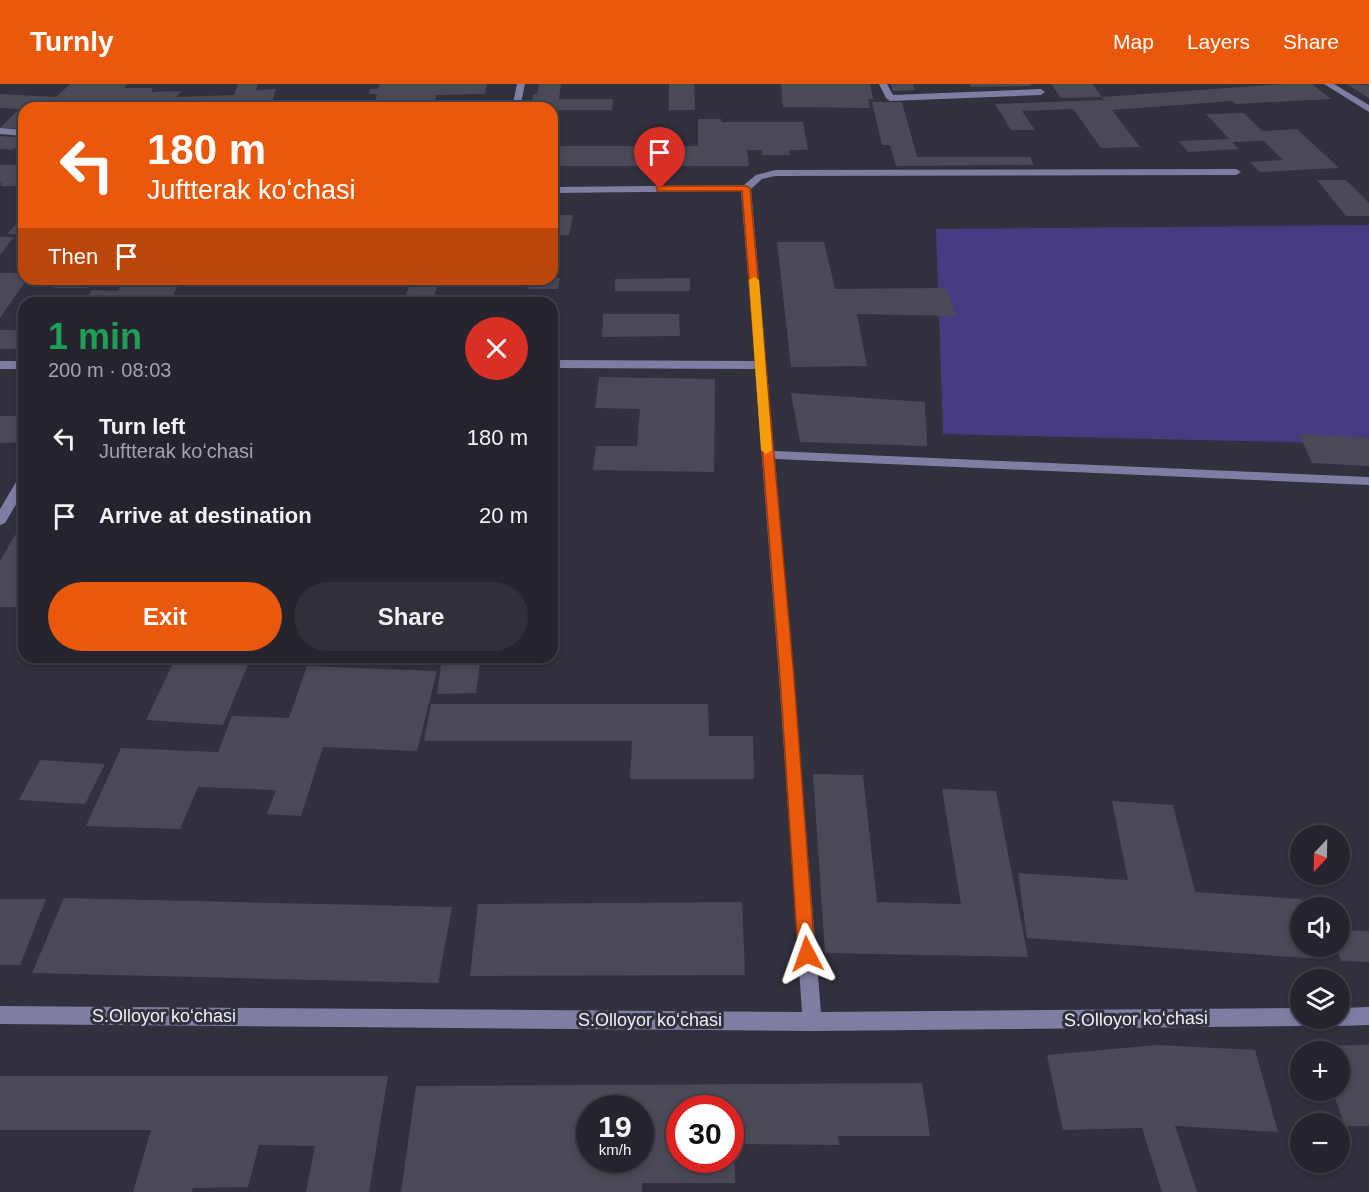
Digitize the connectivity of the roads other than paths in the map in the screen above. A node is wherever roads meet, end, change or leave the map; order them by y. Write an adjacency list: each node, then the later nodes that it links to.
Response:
1 (521, 84): 5 (street)
2 (883, 84): 4 (street)
3 (1328, 84): 6 (street)
4 (1041, 92)
5 (517, 102)
6 (1369, 109)
7 (0, 131): 8 (street)
8 (18, 133)
9 (1236, 172): 10 (street)
10 (746, 188): 11 (street); 15 (street)
11 (558, 190)
12 (558, 364): 15 (street)
13 (0, 365): 14 (street)
14 (18, 365)
15 (761, 365): 16 (street)
16 (767, 455): 17 (street); 24 (street)
17 (1369, 481)
18 (18, 490): 19 (street)
19 (0, 520)
20 (0, 1015): 24 (street, S.Olloyor koʻchasi)
21 (1369, 1016): 23 (street)
22 (1290, 1017): 24 (street, S.Olloyor koʻchasi)
23 (1350, 1017)
24 (812, 1022)

